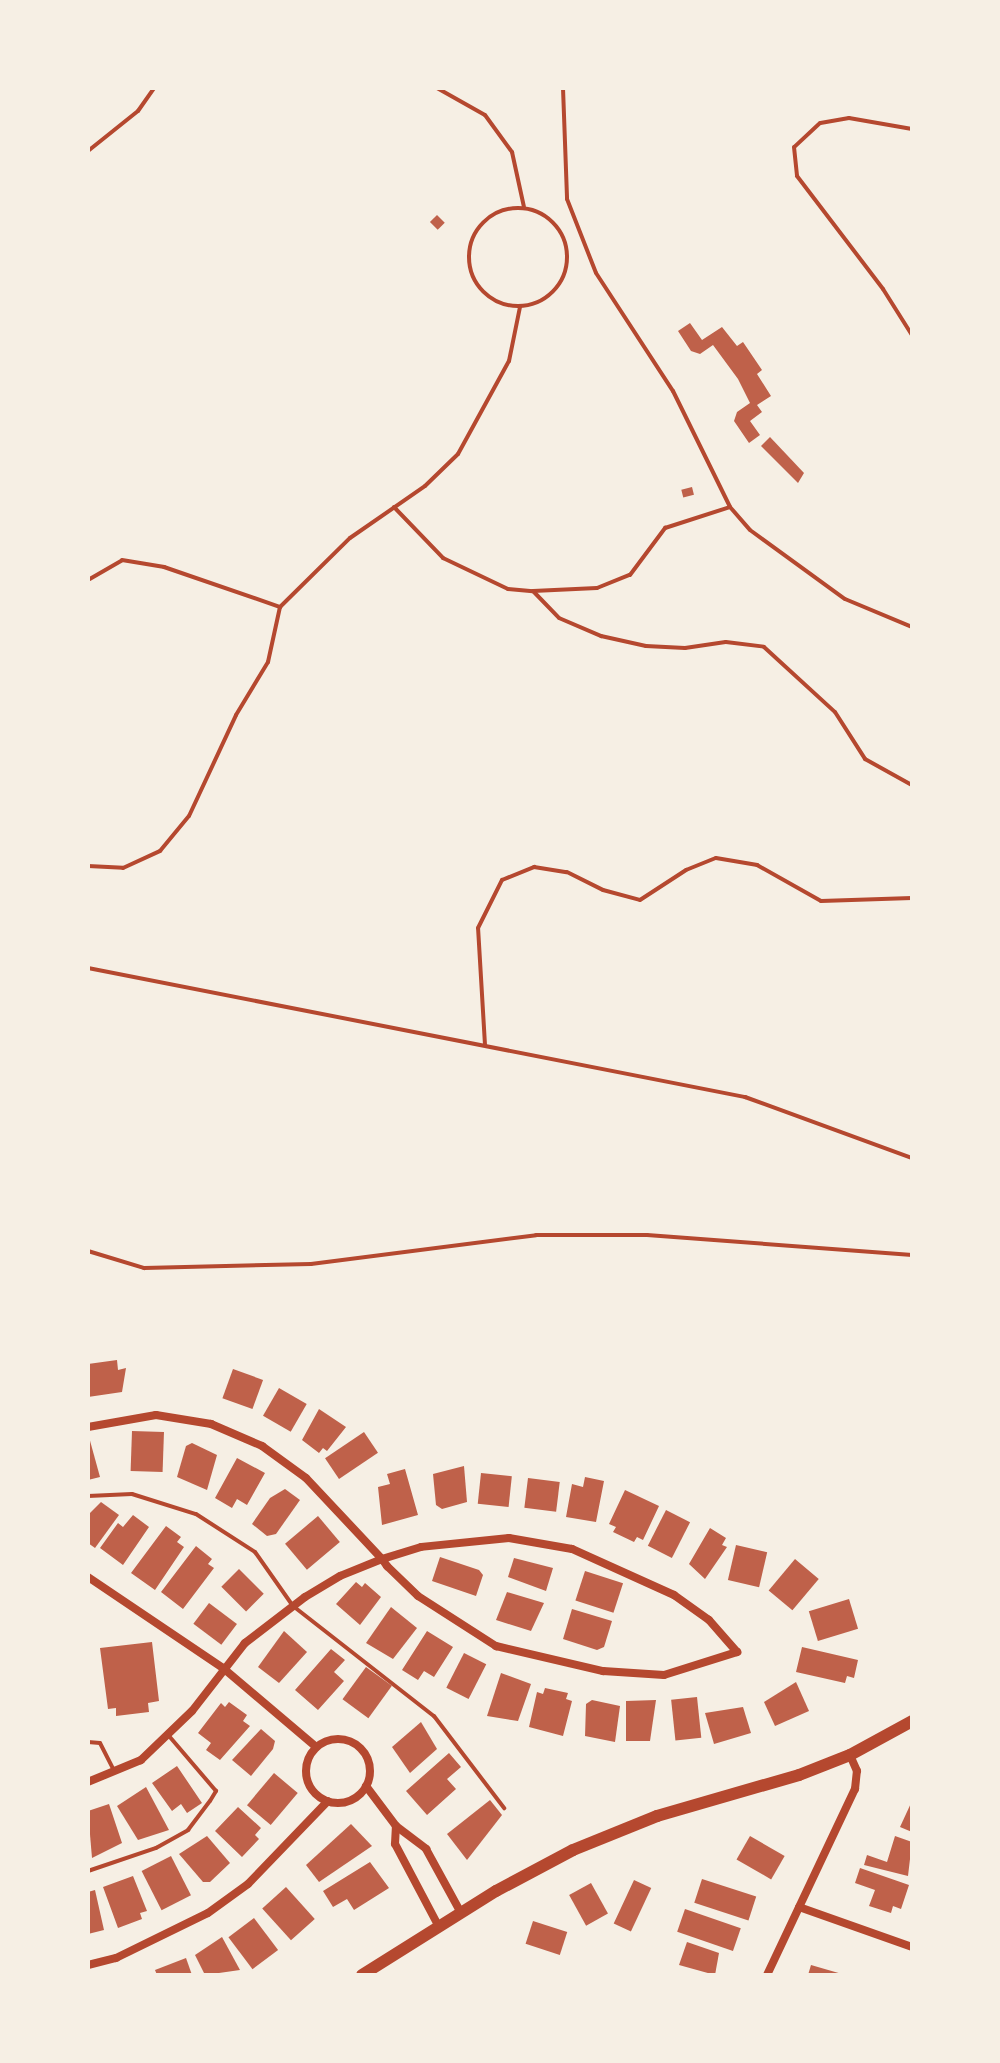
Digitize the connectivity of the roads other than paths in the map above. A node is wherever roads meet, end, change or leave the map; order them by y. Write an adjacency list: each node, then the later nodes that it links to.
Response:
1 (154, 88): 5 (lane)
2 (437, 88): 6 (lane)
3 (563, 88): 10 (lane)
4 (912, 129): 8 (lane)
5 (88, 151)
6 (524, 208): 7 (lane); 7 (lane)
7 (520, 307): 9 (lane)
8 (912, 335)
9 (394, 507): 12 (lane); 13 (lane)
10 (730, 507): 12 (lane); 14 (lane)
11 (88, 580): 13 (lane)
12 (533, 591): 15 (lane)
13 (280, 607): 16 (lane)
14 (912, 627)
15 (912, 785)
16 (88, 866)
17 (912, 898): 19 (lane)
18 (88, 968): 19 (lane)
19 (485, 1045): 20 (lane)
20 (912, 1158)
21 (88, 1251): 22 (lane)
22 (912, 1255)
23 (88, 1427): 25 (street)
24 (88, 1496): 27 (lane)
25 (382, 1559): 25 (street); 27 (street)
26 (88, 1577): 28 (street)
27 (293, 1606): 28 (street); 38 (lane)
28 (223, 1668): 30 (street); 32 (street)
29 (912, 1721): 33 (main road)
30 (169, 1736): 34 (street); 40 (lane)
31 (88, 1742): 34 (lane)
32 (316, 1747): 36 (street); 37 (street)
33 (850, 1755): 41 (street); 42 (main road)
34 (115, 1773): 35 (street)
35 (88, 1782)
36 (366, 1786): 37 (street); 39 (street)
37 (328, 1801): 45 (street)
38 (504, 1808)
39 (396, 1826): 42 (street); 43 (street)
40 (88, 1871)
41 (799, 1907): 44 (street); 47 (street)
42 (461, 1913): 43 (main road)
43 (439, 1927): 46 (main road)
44 (912, 1947)
45 (88, 1965)
46 (362, 1975)
47 (767, 1975)

